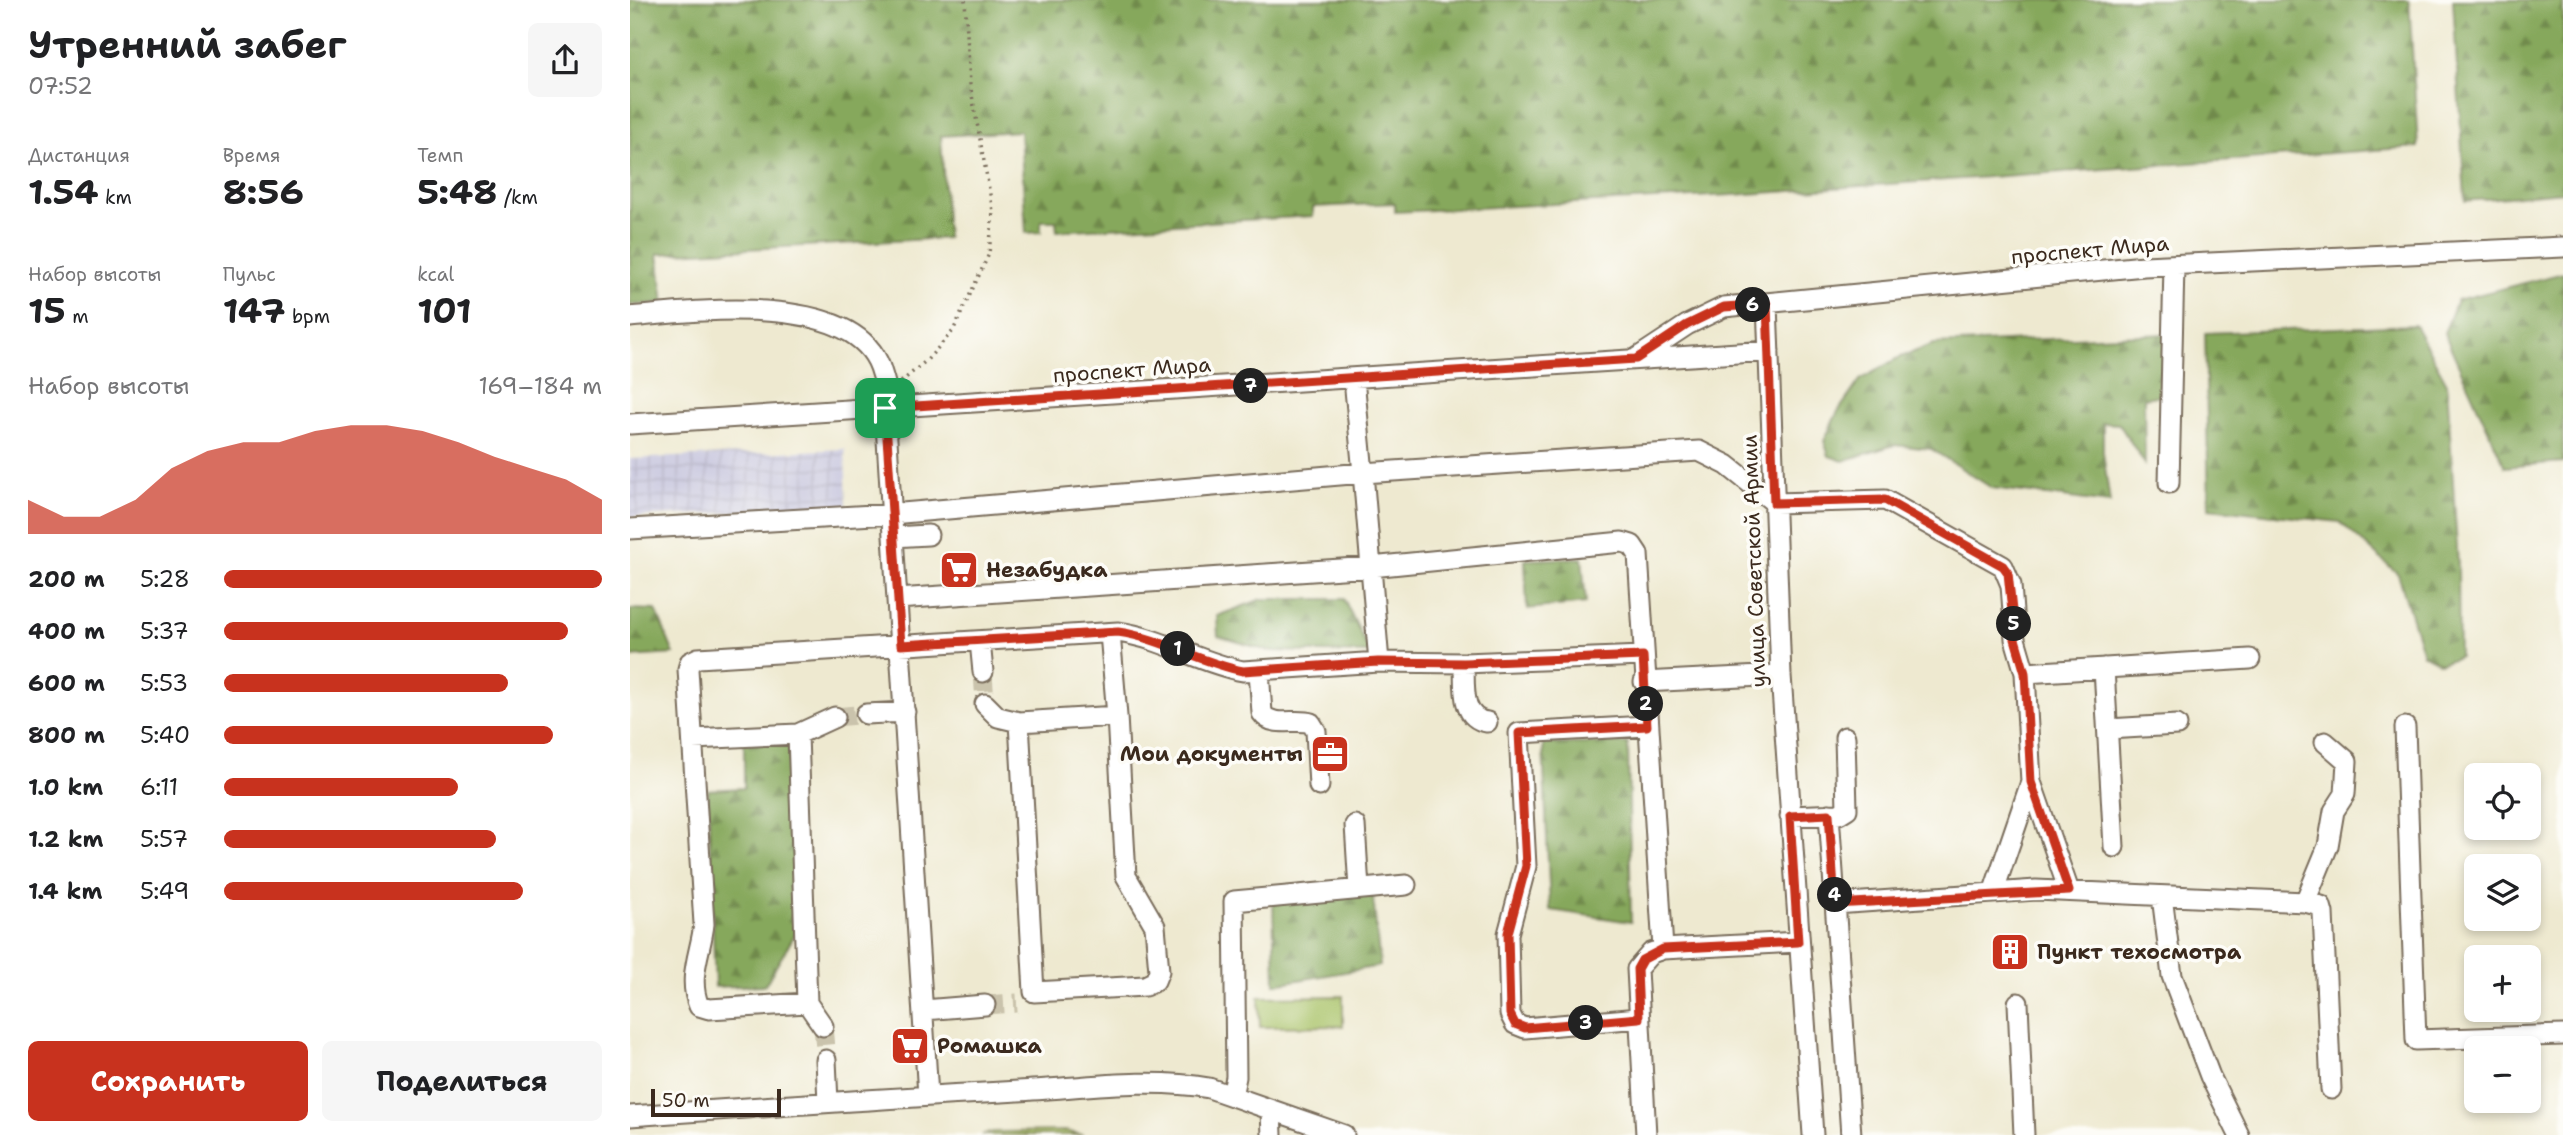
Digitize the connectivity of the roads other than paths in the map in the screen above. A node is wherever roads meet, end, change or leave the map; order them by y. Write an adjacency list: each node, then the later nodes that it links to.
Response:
1 (2563, 247): 2 (street, проспект Мира)
2 (2174, 265): 3 (street, проспект Мира); 11 (street)
3 (1767, 304): 5 (street, улица Советской Армии); 6 (street, проспект Мира)
4 (630, 317): 8 (street)
5 (1769, 351): 6 (street, проспект Мира); 12 (street, улица Советской Армии)
6 (1636, 359): 7 (street, проспект Мира)
7 (1354, 379): 8 (street, проспект Мира); 10 (street)
8 (887, 400): 9 (street, проспект Мира); 13 (street)
9 (630, 424)
10 (1363, 472): 12 (street); 13 (street); 17 (street)
11 (2169, 483)
12 (1774, 503): 29 (street); 30 (street, улица Советской Армии)
13 (891, 514): 14 (street); 16 (street)
14 (630, 529)
15 (928, 534): 16 (street)
16 (893, 537): 18 (street)
17 (1371, 567): 18 (street); 22 (street); 24 (street)
18 (897, 598): 21 (street)
19 (1110, 633): 20 (street); 27 (street); 35 (street)
20 (980, 641): 21 (street); 28 (street)
21 (901, 645): 33 (street); 45 (street)
22 (1643, 656): 25 (street); 31 (street)
23 (2250, 659): 26 (street)
24 (1378, 662): 25 (street); 27 (street)
25 (1464, 663): 42 (street)
26 (2104, 668): 29 (street); 41 (street)
27 (1259, 671): 48 (street)
28 (983, 672)
29 (2025, 673): 47 (street)
30 (1781, 675): 31 (street); 50 (street, улица Советской Армии)
31 (1644, 682): 39 (street)
32 (985, 704): 37 (street)
33 (905, 712): 34 (street); 65 (street)
34 (866, 714)
35 (1116, 716): 37 (street); 37 (street)
36 (835, 717): 43 (street)
37 (1019, 723)
38 (2177, 724): 41 (street)
39 (1647, 726): 42 (street); 61 (street)
40 (2405, 727): 68 (street)
41 (2108, 729): 52 (street)
42 (1519, 733): 66 (street)
43 (798, 734): 45 (street); 62 (street)
44 (1845, 737): 49 (street)
45 (693, 739): 62 (street)
46 (2326, 742): 58 (street)
47 (2031, 782): 55 (street); 56 (street)
48 (1319, 786)
49 (1829, 814): 50 (street); 59 (street)
50 (1790, 816): 60 (street, улица Советской Армии)
51 (1355, 825): 54 (street)
52 (2114, 847)
53 (1406, 885): 54 (street)
54 (1359, 889): 72 (street)
55 (2069, 891): 56 (street); 57 (street)
56 (1993, 893): 59 (street)
57 (2162, 896): 58 (street); 82 (street)
58 (2305, 902): 70 (street)
59 (1835, 904): 80 (street)
60 (1798, 942): 61 (street); 79 (street, улица Советской Армии)
61 (1663, 949): 66 (street)
62 (807, 1003): 67 (street)
63 (2018, 1003): 81 (street)
64 (985, 1005): 65 (street)
65 (924, 1010): 71 (street)
66 (1639, 1018): 78 (street)
67 (823, 1026)
68 (2563, 1035)
69 (825, 1059): 73 (street)
70 (2331, 1089)
71 (928, 1096): 72 (street); 73 (street)
72 (1232, 1096): 74 (street)
73 (828, 1102): 75 (street)
74 (1271, 1111): 76 (street); 77 (street)
75 (630, 1116)
76 (1272, 1135)
77 (1344, 1135)
78 (1646, 1135)
79 (1813, 1135)
80 (1851, 1135)
81 (2024, 1135)
82 (2239, 1135)

